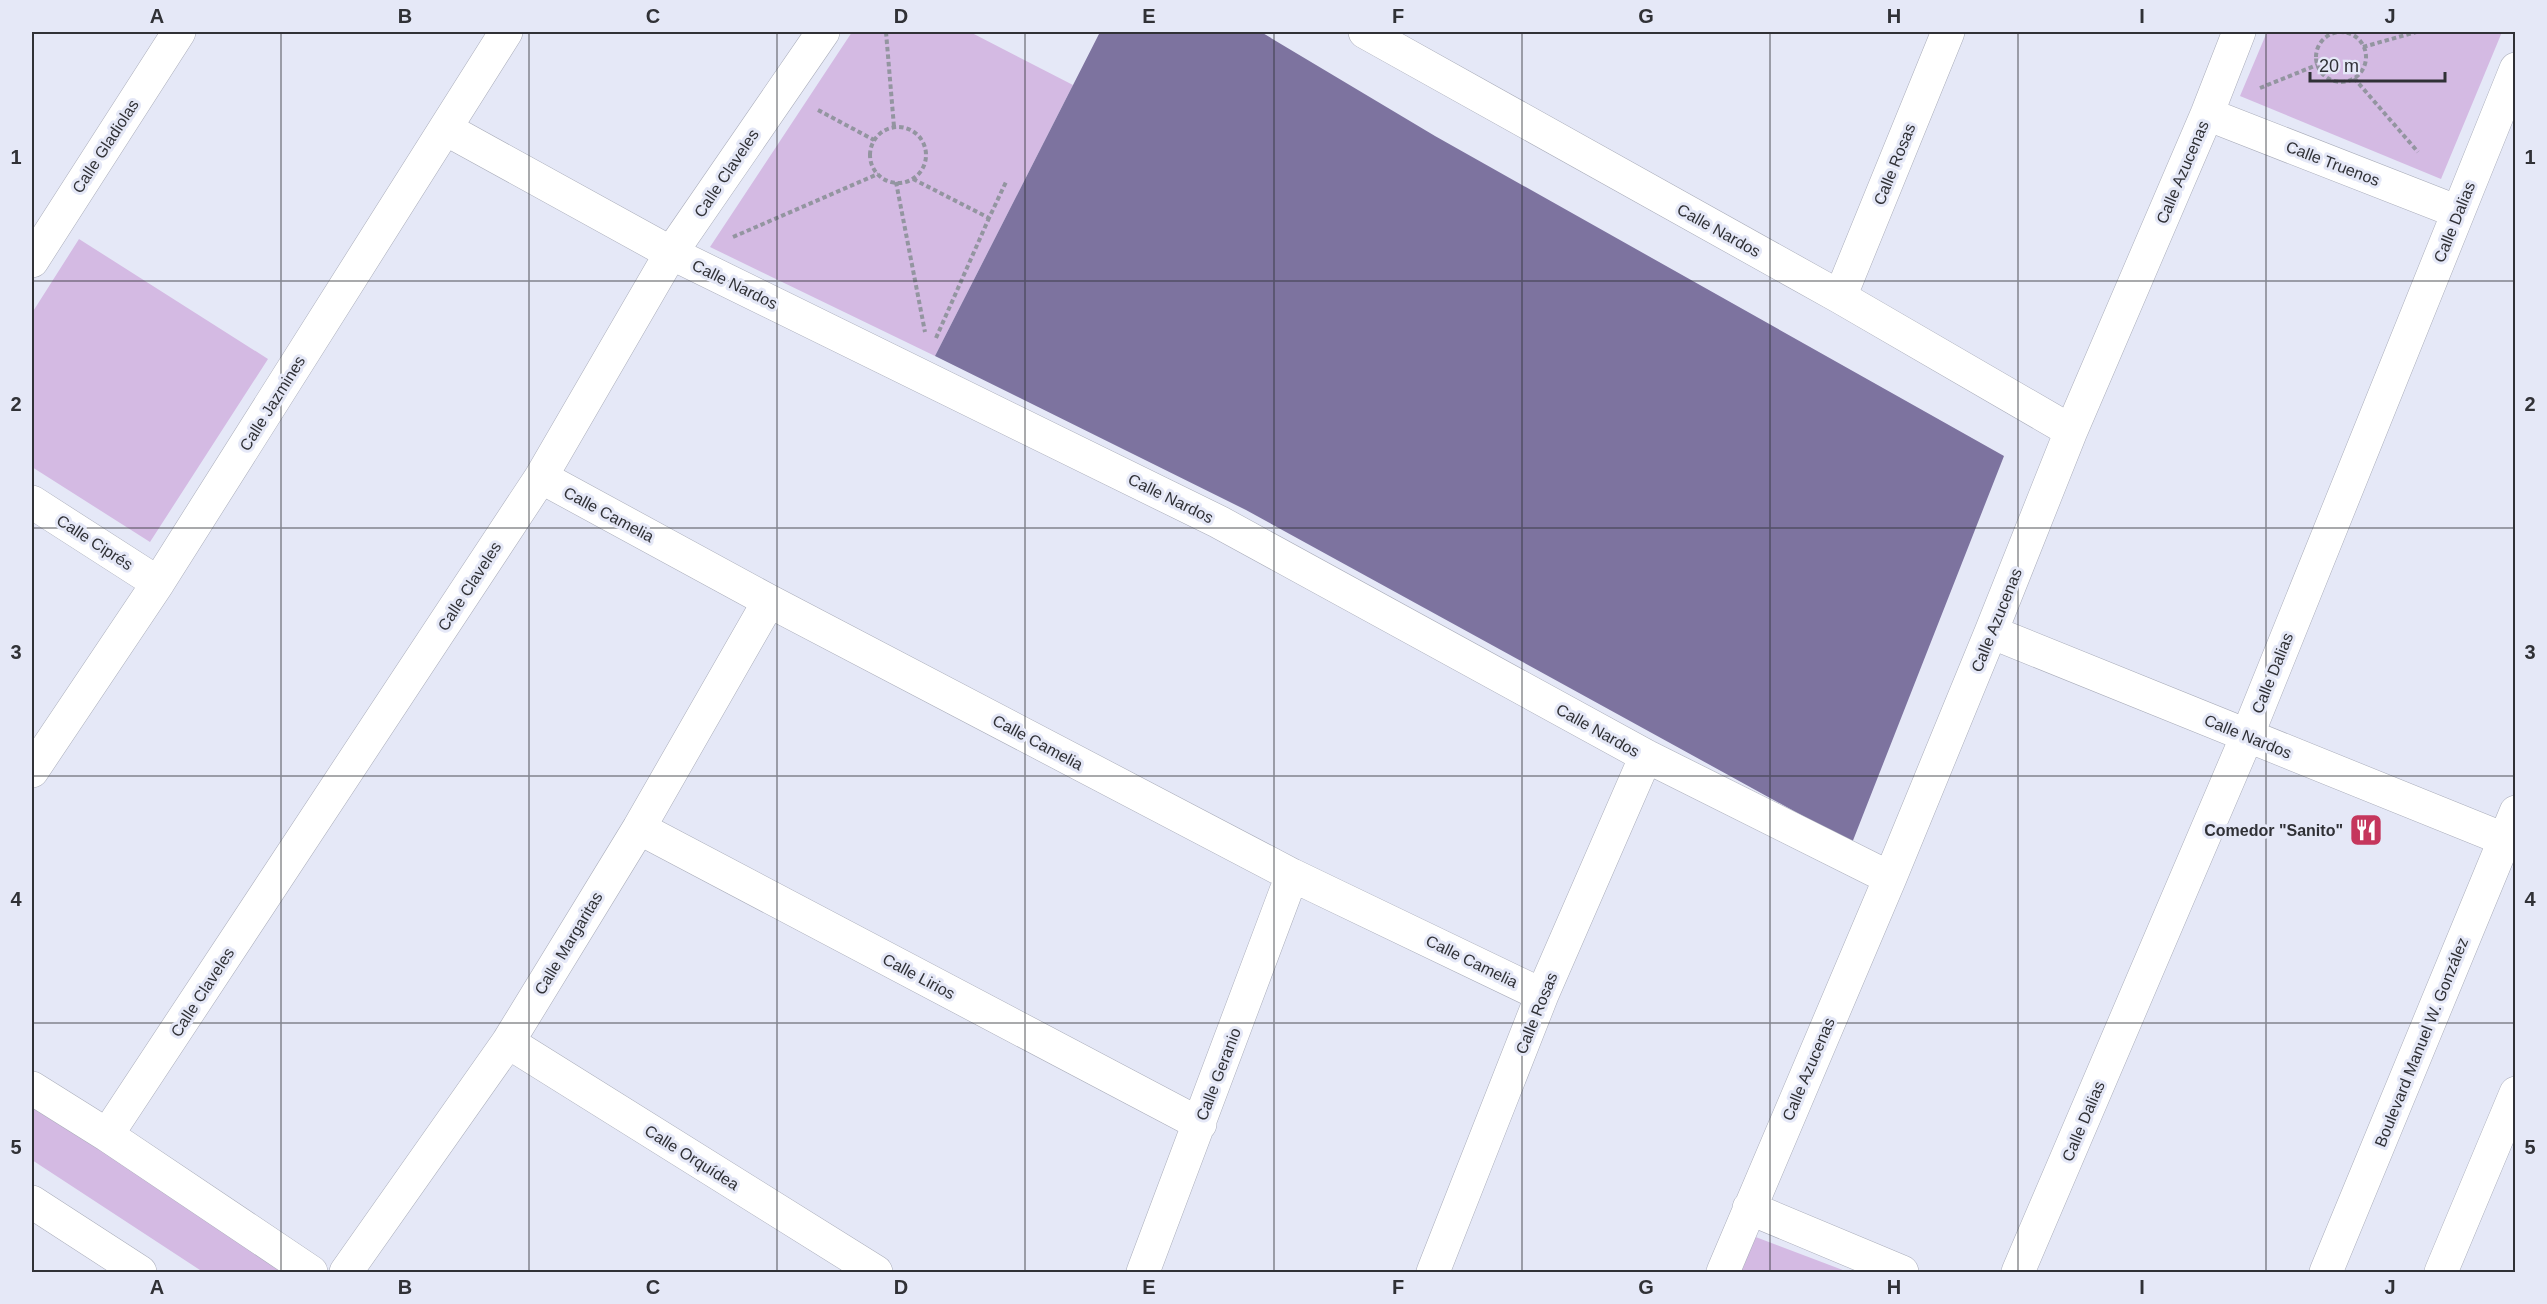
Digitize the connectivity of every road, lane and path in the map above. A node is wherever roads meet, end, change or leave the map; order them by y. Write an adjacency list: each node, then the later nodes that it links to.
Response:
1 (179, 32): 29 (street, Calle Gladiolas)
2 (506, 32): 18 (street, Calle Jazmines)
3 (823, 32): 28 (street, Calle Claveles)
4 (886, 32): 17 (path)
5 (1365, 32): 30 (street, Calle Nardos)
6 (2239, 32): 16 (street, Calle Azucenas)
7 (2333, 32): 10 (path); 11 (path)
8 (2416, 32): 10 (path)
9 (1937, 36): 30 (street, Calle Rosas)
10 (2363, 47): 13 (path)
11 (2317, 65): 13 (path); 14 (path)
12 (2516, 69): 25 (street, Calle Dalias)
13 (2354, 78): 20 (path)
14 (2251, 92)
15 (814, 108): 19 (path)
16 (2207, 114): 25 (street, Calle Truenos); 33 (street, Calle Azucenas)
17 (894, 127): 19 (path); 22 (path)
18 (446, 129): 28 (street, Calle Nardos); 36 (street, Calle Jazmines)
19 (874, 140): 21 (path)
20 (2419, 154)
21 (878, 174): 23 (path); 27 (path)
22 (913, 179): 23 (path); 26 (path)
23 (896, 182): 31 (path)
24 (1006, 182): 26 (path)
25 (2458, 212): 39 (street, Calle Dalias)
26 (989, 218): 32 (path)
27 (731, 238)
28 (671, 253): 34 (street, Calle Claveles); 40 (street, Calle Nardos)
29 (32, 261)
30 (1840, 297): 33 (street, Calle Nardos)
31 (927, 342)
32 (934, 343)
33 (2071, 431): 38 (street, Calle Azucenas)
34 (541, 477): 37 (street, Calle Camelia); 51 (street, Calle Claveles)
35 (32, 502): 36 (street, Calle Ciprés)
36 (158, 583): 41 (street, Calle Jazmines)
37 (769, 601): 42 (street, Calle Margaritas); 44 (street, Calle Camelia)
38 (1991, 632): 39 (street, Calle Nardos); 45 (street, Calle Azucenas)
39 (2247, 736): 43 (street, Calle Nardos); 63 (street, Calle Dalias)
40 (1646, 756): 45 (street, Calle Nardos); 46 (street, Calle Rosas)
41 (32, 771)
42 (639, 828): 47 (street, Calle Margaritas); 50 (street, Calle Lirios)
43 (2512, 832): 64 (street, Boulevard Manuel W. González)
44 (1292, 875): 46 (street, Calle Camelia); 50 (street, Calle Geranio)
45 (1890, 878): 54 (street, Calle Azucenas)
46 (1542, 995): 60 (street, Calle Rosas)
47 (508, 1042): 57 (street, Calle Margaritas); 58 (street, Calle Orquídea)
48 (32, 1088): 51 (street)
49 (2516, 1093): 52 (street)
50 (1200, 1124): 59 (street, Calle Geranio)
51 (107, 1135): 56 (street)
52 (2505, 1148): 65 (street)
53 (33, 1206): 55 (street)
54 (1749, 1208): 61 (street, Calle Azucenas); 62 (street)
55 (140, 1272)
56 (311, 1272)
57 (346, 1272)
58 (876, 1272)
59 (1143, 1272)
60 (1432, 1272)
61 (1723, 1272)
62 (1902, 1272)
63 (2018, 1272)
64 (2326, 1272)
65 (2440, 1272)

